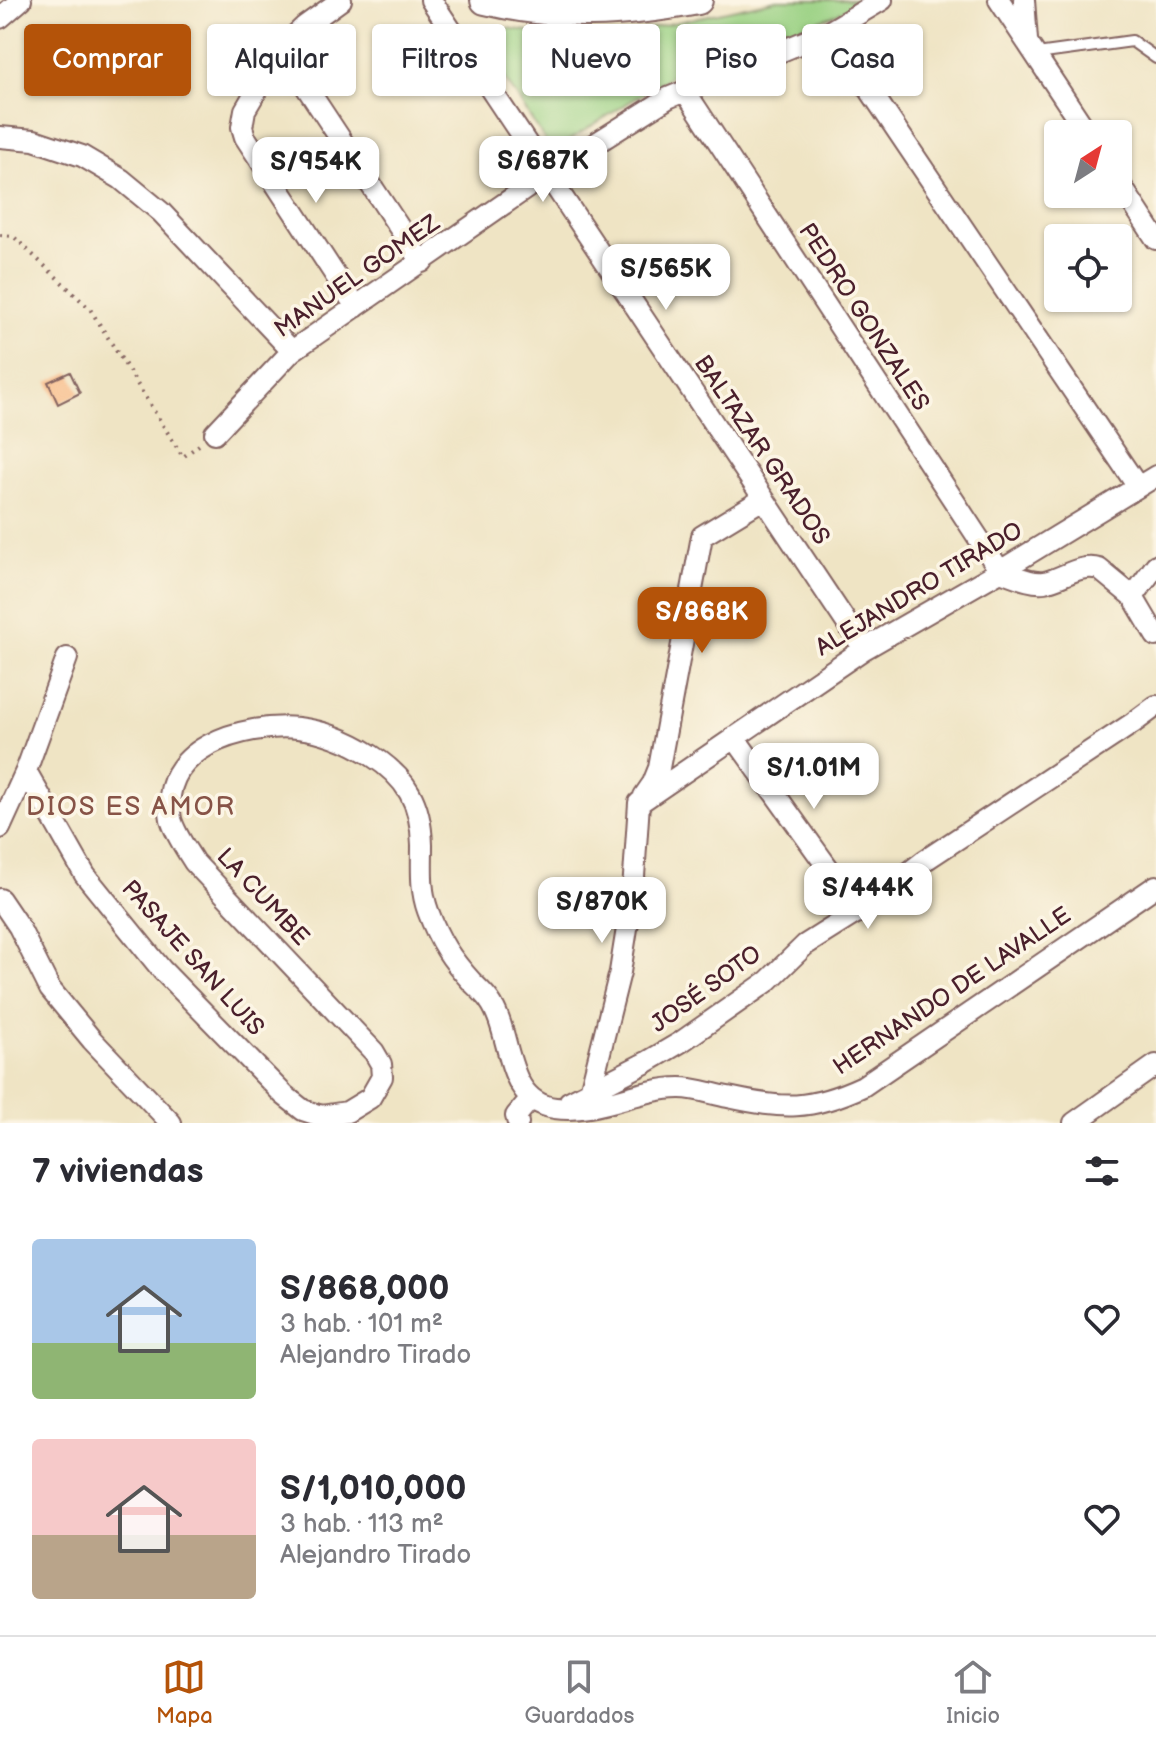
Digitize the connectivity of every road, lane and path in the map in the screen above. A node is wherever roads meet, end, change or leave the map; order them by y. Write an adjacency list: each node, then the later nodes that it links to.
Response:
1 (21, 0): 10 (street)
2 (341, 0): 11 (street)
3 (431, 0): 22 (street, BALTAZAR GRADOS)
4 (485, 0): 9 (street)
5 (698, 0): 9 (street)
6 (882, 0): 12 (street, MANUEL GOMEZ)
7 (999, 0): 13 (street)
8 (1024, 0): 13 (street)
9 (598, 6)
10 (0, 18)
11 (308, 24)
12 (842, 24)
13 (1032, 48): 14 (lane); 20 (street)
14 (1156, 58)
15 (676, 95): 22 (street, MANUEL GOMEZ)
16 (253, 96): 27 (street)
17 (312, 96): 26 (street)
18 (688, 96): 34 (street, PEDRO GONZALES)
19 (874, 96): 31 (street)
20 (1079, 120)
21 (0, 137): 28 (street)
22 (547, 174): 26 (street, MANUEL GOMEZ); 32 (street, BALTAZAR GRADOS)
23 (1132, 202): 25 (street)
24 (0, 235): 29 (path)
25 (1156, 239)
26 (422, 262): 27 (street, MANUEL GOMEZ)
27 (356, 307): 28 (street, MANUEL GOMEZ)
28 (292, 351): 29 (street, MANUEL GOMEZ)
29 (215, 433)
30 (1156, 476): 31 (street, ALEJANDRO TIRADO)
31 (1138, 487): 34 (street, ALEJANDRO TIRADO)
32 (763, 499): 37 (street, BALTAZAR GRADOS); 42 (street)
33 (1156, 565): 35 (street)
34 (1000, 571): 35 (street); 37 (street, ALEJANDRO TIRADO)
35 (1133, 597): 36 (street)
36 (1156, 636)
37 (864, 649): 40 (street, ALEJANDRO TIRADO)
38 (67, 658): 41 (street)
39 (1156, 706): 46 (street, JOSÉ SOTO)
40 (734, 737): 42 (street, ALEJANDRO TIRADO); 46 (street)
41 (26, 771): 43 (street); 52 (street, PASAJE SAN LUIS)
42 (639, 803): 48 (street)
43 (0, 828)
44 (1156, 886): 50 (street, HERNANDO DE LAVALLE)
45 (0, 899): 53 (street)
46 (859, 911): 48 (street, JOSÉ SOTO)
47 (1156, 1065): 51 (street)
48 (590, 1092): 50 (street, JOSÉ SOTO)
49 (531, 1098): 50 (street, HERNANDO DE LAVALLE); 52 (street, LA CUMBE); 54 (street)
50 (554, 1108)
51 (1104, 1115): 55 (street)
52 (319, 1120)
53 (171, 1123)
54 (518, 1123)
55 (1074, 1123)

